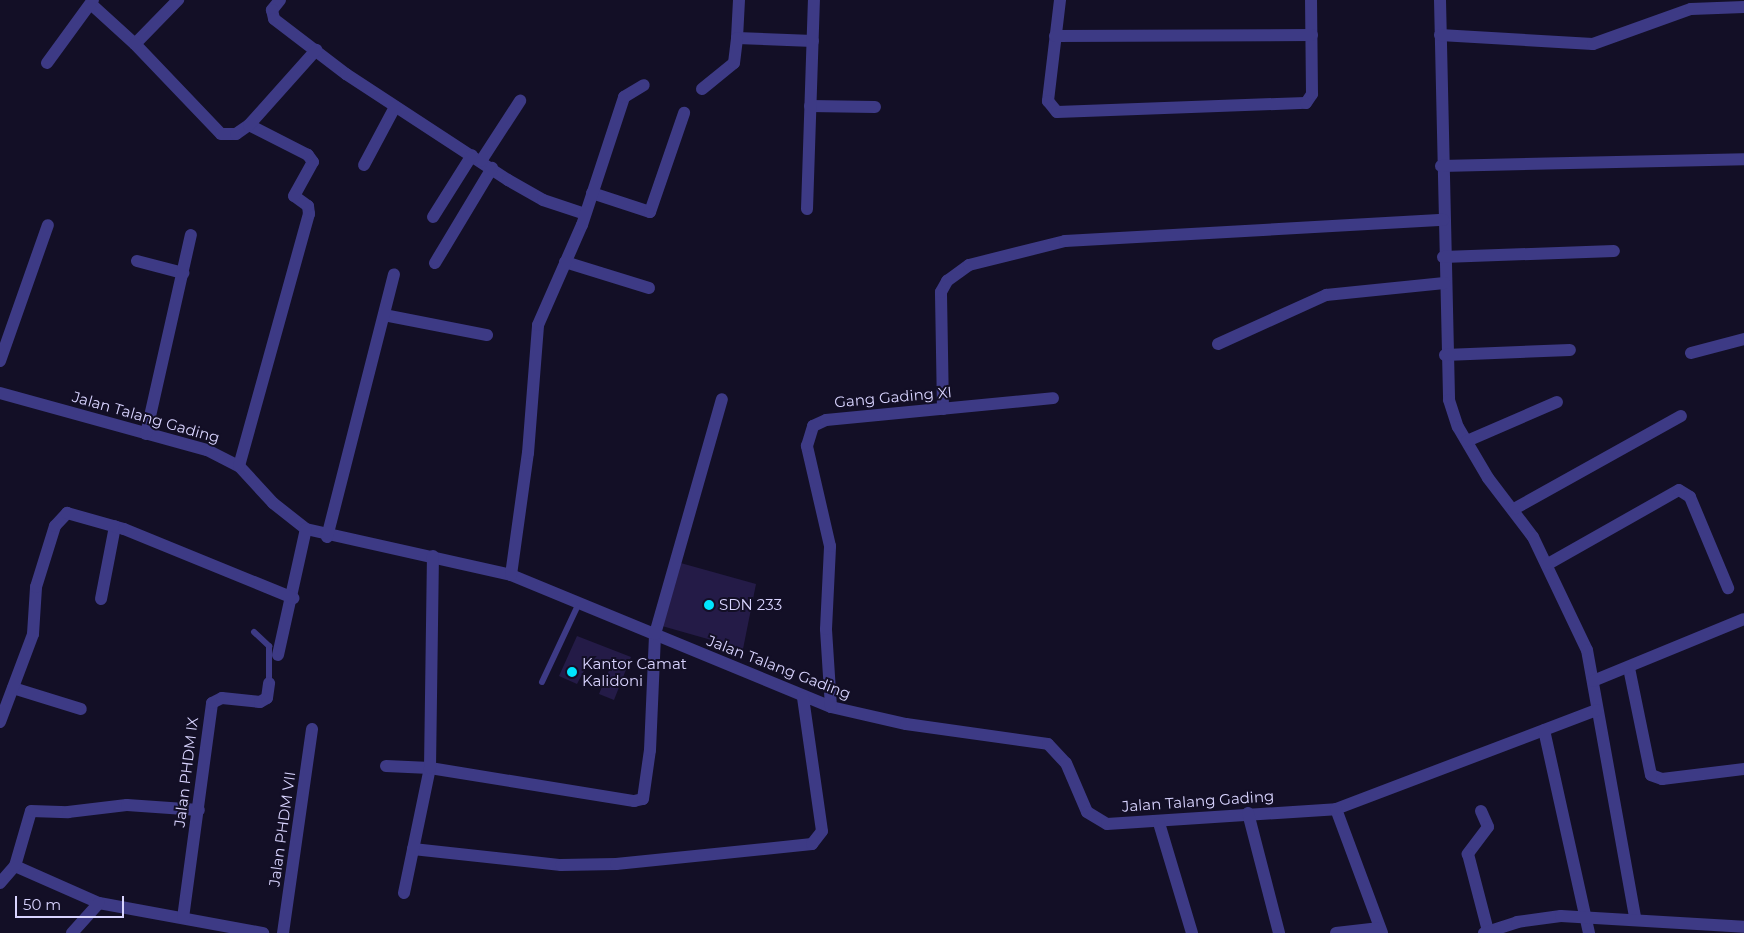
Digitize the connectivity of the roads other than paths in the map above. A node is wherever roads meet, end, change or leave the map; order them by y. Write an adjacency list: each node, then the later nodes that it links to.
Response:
1 (178, 0): 15 (street)
2 (280, 0): 16 (street)
3 (739, 0): 13 (street)
4 (814, 0): 14 (street)
5 (1060, 0): 12 (street)
6 (1311, 0): 10 (street)
7 (1440, 0): 11 (street)
8 (92, 2): 15 (street); 17 (street)
9 (1744, 7): 11 (street)
10 (1312, 35): 12 (street); 12 (street)
11 (1440, 35): 29 (street)
12 (1055, 36)
13 (737, 38): 14 (street); 19 (street)
14 (813, 41): 21 (street)
15 (135, 44): 25 (street)
16 (316, 50): 22 (street); 25 (street)
17 (47, 62)
18 (644, 85): 30 (street)
19 (702, 90)
20 (520, 101): 27 (street)
21 (810, 106): 23 (street); 31 (street)
22 (395, 107): 27 (street); 28 (street)
23 (875, 107)
24 (684, 113): 30 (street)
25 (250, 126): 62 (street)
26 (1744, 159): 29 (street)
27 (482, 162): 32 (street); 33 (street); 41 (street)
28 (364, 165)
29 (1442, 166): 34 (street)
30 (592, 193): 32 (street)
31 (807, 209)
32 (585, 214): 40 (street)
33 (433, 217)
34 (1443, 220): 38 (street); 58 (street)
35 (48, 226): 53 (street)
36 (191, 235): 42 (street)
37 (1614, 251): 38 (street)
38 (1443, 257): 44 (street)
39 (137, 261): 42 (street)
40 (565, 262): 45 (street); 69 (street)
41 (435, 263)
42 (182, 272): 60 (street)
43 (394, 274): 46 (street)
44 (1444, 283): 49 (street); 52 (street)
45 (649, 288)
46 (384, 315): 47 (street); 66 (street)
47 (487, 335)
48 (1744, 339): 51 (street)
49 (1218, 344)
50 (1570, 350): 52 (street)
51 (1691, 353)
52 (1445, 356): 61 (street)
53 (0, 361)
54 (0, 393): 60 (street, Jalan Talang Gading)
55 (1053, 398): 58 (street, Gang Gading XI)
56 (722, 399): 76 (street)
57 (1557, 402): 61 (street)
58 (943, 409): 84 (street, Gang Gading XI)
59 (1681, 416): 63 (street)
60 (146, 434): 62 (street, Jalan Talang Gading)
61 (1467, 441): 63 (street)
62 (239, 466): 65 (street, Jalan Talang Gading)
63 (1514, 509): 68 (street)
64 (115, 526): 71 (street); 72 (street); 82 (street)
65 (306, 529): 66 (street, Jalan Talang Gading); 71 (street)
66 (327, 537): 67 (street, Jalan Talang Gading)
67 (433, 556): 69 (street, Jalan Talang Gading); 91 (street)
68 (1548, 564): 70 (street); 79 (street)
69 (511, 575): 73 (street, Jalan Talang Gading)
70 (1728, 588)
71 (293, 598): 77 (street)
72 (101, 599)
73 (578, 605): 76 (street, Jalan Talang Gading); 80 (lane)
74 (1744, 619): 78 (street)
75 (254, 632): 81 (lane)
76 (655, 634): 83 (street, Jalan Talang Gading); 91 (street)
77 (278, 655)
78 (1629, 668): 79 (street); 92 (street)
79 (1593, 681): 86 (street)
80 (542, 682)
81 (268, 683): 94 (street, Jalan PHDM IX)
82 (13, 688): 85 (street); 87 (street)
83 (803, 697): 84 (street, Jalan Talang Gading); 98 (street)
84 (831, 707): 97 (street, Jalan Talang Gading)
85 (81, 709)
86 (1596, 710): 89 (street, Jalan Talang Gading); 105 (street)
87 (0, 722)
88 (312, 729): 112 (street, Jalan PHDM VII)
89 (1544, 730): 93 (street, Jalan Talang Gading); 103 (street)
90 (386, 766): 91 (street)
91 (430, 768): 98 (street)
92 (1744, 769)
93 (1336, 809): 96 (street, Jalan Talang Gading); 108 (street)
94 (199, 810): 99 (street); 104 (street, Jalan PHDM IX)
95 (1481, 811): 109 (street)
96 (1248, 813): 97 (street, Jalan Talang Gading); 114 (street)
97 (1159, 823): 113 (street)
98 (413, 849): 101 (street)
99 (15, 866): 100 (street); 102 (street)
100 (0, 883)
101 (404, 892)
102 (99, 903): 104 (street); 110 (street)
103 (1586, 916): 105 (street); 109 (street); 116 (street)
104 (183, 918): 107 (street)
105 (1635, 918): 106 (street)
106 (1744, 927)
107 (208, 928): 111 (street)
108 (1381, 931): 115 (street)
109 (1486, 932)
110 (72, 933)
111 (263, 933)
112 (283, 933)
113 (1192, 933)
114 (1280, 933)
115 (1336, 933)
116 (1589, 933)

